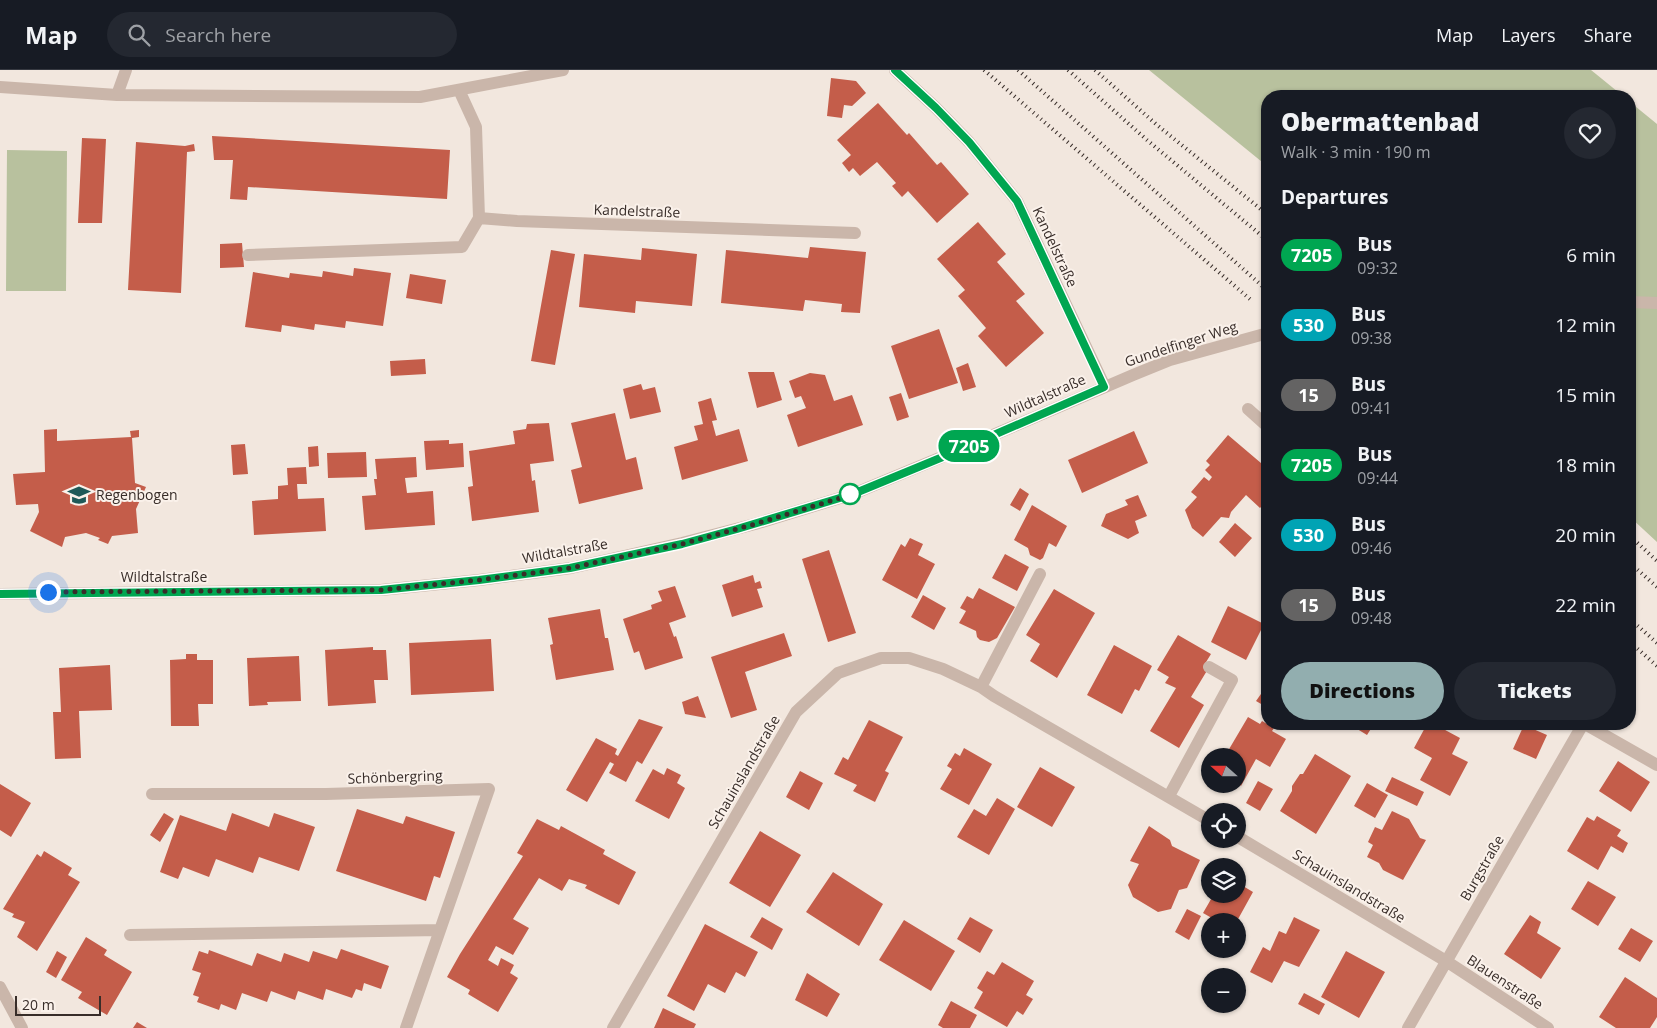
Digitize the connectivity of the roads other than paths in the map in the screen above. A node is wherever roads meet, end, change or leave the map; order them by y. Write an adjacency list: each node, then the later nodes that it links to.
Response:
1 (126, 70): 6 (street)
2 (563, 70): 5 (street)
3 (896, 70): 13 (street, Kandelstraße)
4 (0, 88): 6 (street)
5 (459, 90): 6 (street); 7 (street)
6 (118, 95)
7 (479, 218): 8 (street, Kandelstraße); 9 (street)
8 (855, 233)
9 (248, 255)
10 (1636, 302): 11 (street)
11 (1657, 303)
12 (1261, 335): 13 (street, Gundelfinger Weg)
13 (1104, 387): 17 (street, Wildtalstraße)
14 (1248, 409): 15 (street)
15 (1261, 421)
16 (1040, 574): 19 (street)
17 (0, 594)
18 (1209, 667): 24 (street)
19 (982, 687): 24 (street, Schauinslandstraße); 33 (street, Schauinslandstraße)
20 (1581, 730): 29 (street, Burgstraße)
21 (1595, 730): 22 (street, Burgstraße)
22 (1657, 765)
23 (152, 794): 27 (street, Schönbergring)
24 (1169, 796): 25 (street, Schauinslandstraße)
25 (1201, 816)
26 (1246, 842): 29 (street, Schauinslandstraße)
27 (440, 930): 28 (street); 32 (street, Schönbergring)
28 (130, 935)
29 (1446, 961): 34 (street, Burgstraße); 35 (street, Blauenstraße)
30 (0, 987): 31 (street)
31 (22, 1028)
32 (406, 1028)
33 (613, 1028)
34 (1408, 1028)
35 (1548, 1028)

